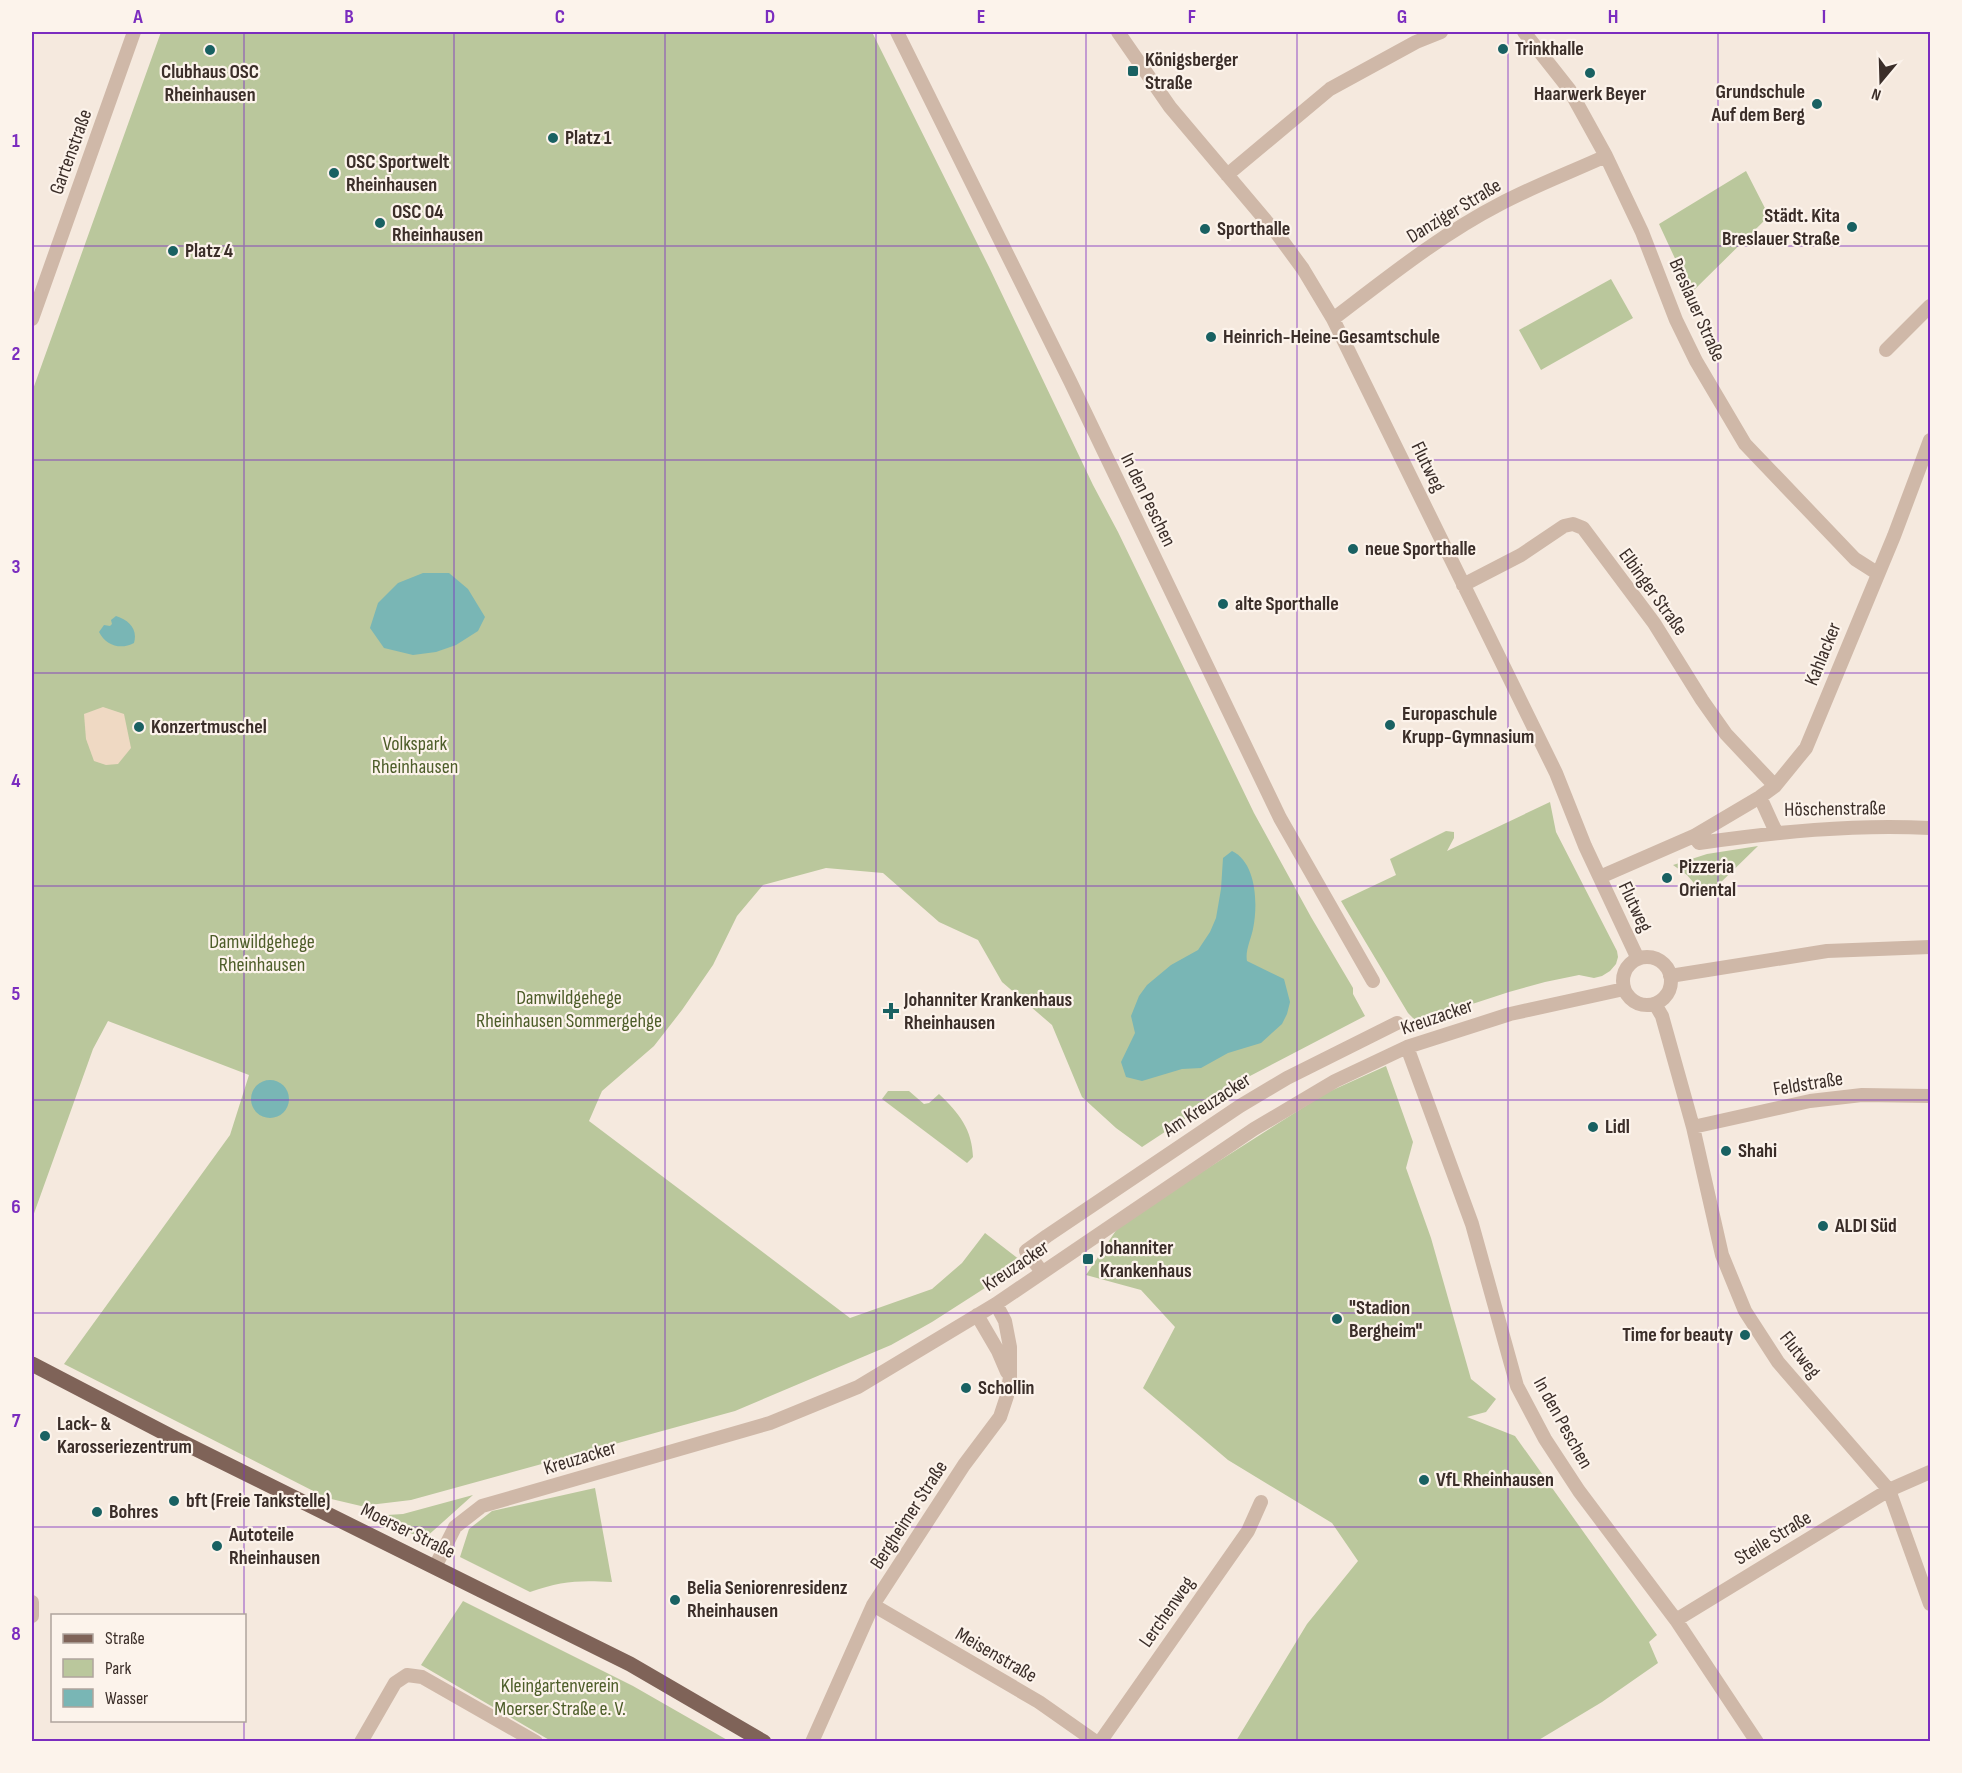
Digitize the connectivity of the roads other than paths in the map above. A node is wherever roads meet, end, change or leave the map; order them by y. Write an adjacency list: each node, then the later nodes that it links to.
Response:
1 (134, 32): 9 (street, Gartenstraße)
2 (897, 32): 24 (street, In den Peschen)
3 (1118, 32): 7 (street, Flutweg)
4 (1441, 32): 7 (street)
5 (1524, 32): 6 (street, Breslauer Straße)
6 (1606, 156): 10 (street, Danziger Straße); 13 (street, Breslauer Straße)
7 (1227, 175): 10 (street, Flutweg)
8 (1930, 306): 11 (street)
9 (32, 319)
10 (1333, 319): 14 (street, Flutweg)
11 (1886, 350)
12 (1930, 440): 13 (street, Kahlacker)
13 (1877, 573): 15 (street, Kahlacker)
14 (1463, 585): 15 (street, Elbinger Straße); 20 (street, Flutweg)
15 (1775, 786): 16 (street, Kahlacker)
16 (1760, 797): 18 (street, Höschenstraße); 19 (street, Kahlacker)
17 (1930, 828): 18 (street, Höschenstraße)
18 (1776, 832): 19 (street)
19 (1694, 836): 20 (street, Kahlacker)
20 (1600, 878): 22 (street, Flutweg)
21 (1930, 947): 23 (street)
22 (1638, 959): 23 (street); 25 (street)
23 (1670, 976): 26 (street)
24 (1373, 981)
25 (1624, 989): 26 (street); 28 (street, Kreuzacker)
26 (1654, 1004): 30 (street, Flutweg)
27 (1397, 1023): 31 (street, Am Kreuzacker)
28 (1407, 1047): 32 (street, Kreuzacker); 46 (street, In den Peschen)
29 (1930, 1096): 30 (street, Feldstraße)
30 (1693, 1127): 39 (street, Flutweg)
31 (1047, 1236): 32 (street); 33 (street, Am Kreuzacker)
32 (1062, 1258): 33 (street, Kreuzacker)
33 (1042, 1272): 34 (street, Kreuzacker)
34 (996, 1304): 35 (street, Kreuzacker); 37 (street, Bergheimer Straße)
35 (977, 1316): 37 (street); 41 (street, Kreuzacker)
36 (32, 1364): 41 (main road, Moerser Straße)
37 (1010, 1377): 44 (street, Bergheimer Straße)
38 (1930, 1472): 39 (street, Steile Straße)
39 (1889, 1490): 43 (street, Flutweg); 46 (street, Steile Straße)
40 (1261, 1502): 51 (street, Lerchenweg)
41 (435, 1567): 49 (main road, Moerser Straße)
42 (32, 1602): 45 (street)
43 (1930, 1604)
44 (873, 1605): 50 (street, Bergheimer Straße); 51 (street, Meisenstraße)
45 (32, 1616)
46 (1676, 1620): 52 (street, In den Peschen)
47 (361, 1742): 48 (street)
48 (536, 1742)
49 (764, 1742)
50 (812, 1742)
51 (1098, 1742)
52 (1757, 1742)

